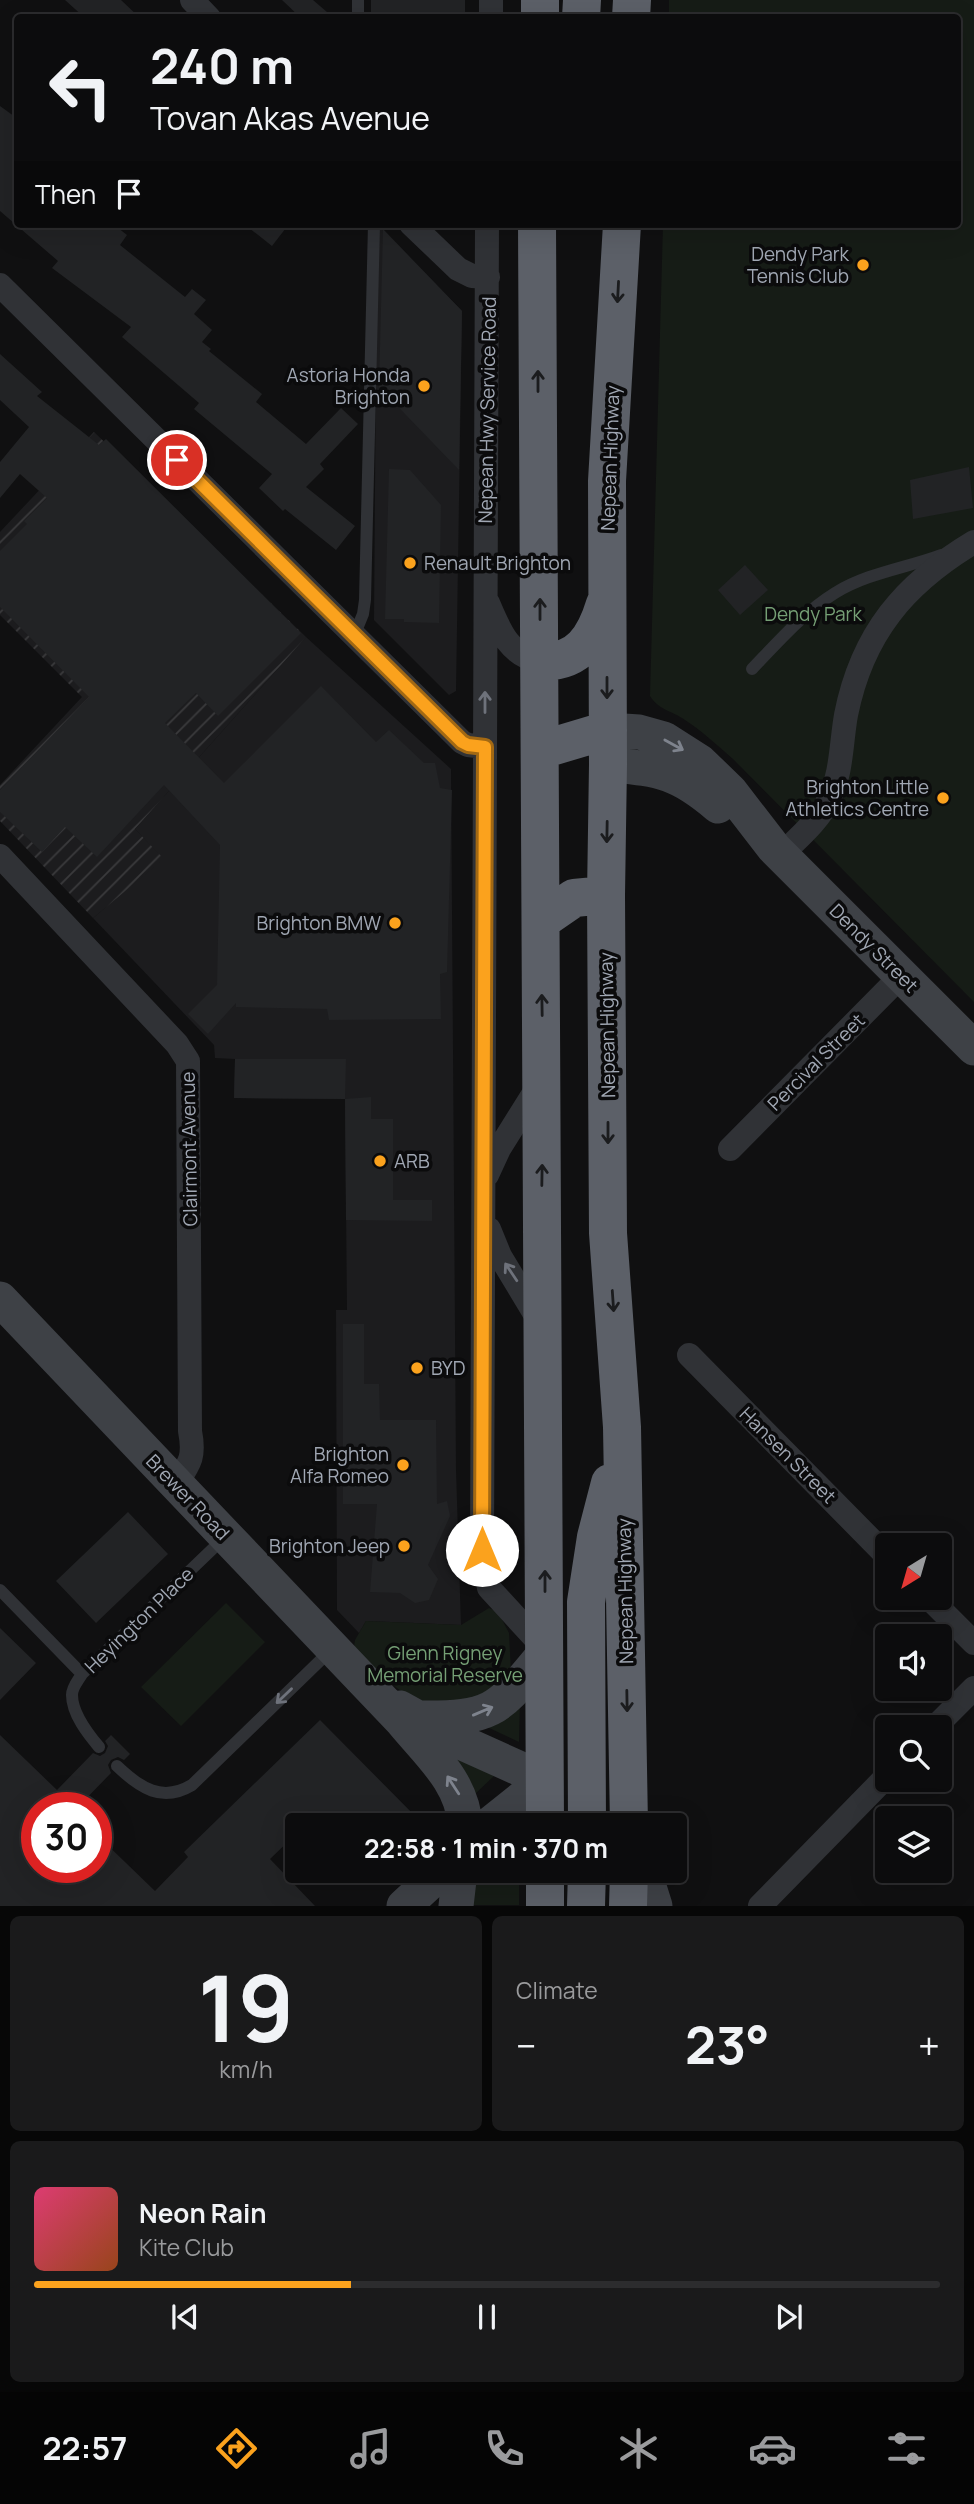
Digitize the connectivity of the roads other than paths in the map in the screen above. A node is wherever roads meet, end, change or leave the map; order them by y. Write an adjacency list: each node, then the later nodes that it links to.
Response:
1 (192, 0): 2 (street)
2 (205, 14)
3 (374, 228): 13 (lane)
4 (415, 228): 8 (street)
5 (537, 228): 14 (highway, one-way to 5)
6 (622, 228): 12 (highway, Nepean Highway, one-way to 12)
7 (491, 230): 8 (street, Nepean Hwy Service Road)
8 (488, 277): 11 (street, Nepean Hwy Service Road)
9 (0, 285): 13 (street)
10 (969, 545): 15 (lane); 19 (street)
11 (485, 596): 14 (street, Nepean Hwy Service Road); 16 (street, Nepean Hwy Service Road, one-way to 11)
12 (608, 596): 14 (highway); 17 (highway, Nepean Highway, one-way to 17)
13 (354, 636): 16 (street)
14 (540, 661): 18 (highway)
15 (752, 669)
16 (485, 747): 27 (street, Nepean Hwy Service Road)
17 (608, 747): 18 (highway); 19 (street, Dendy Street); 21 (highway, Nepean Highway, one-way to 21)
18 (541, 750): 22 (highway)
19 (778, 852): 23 (street, Dendy Street)
20 (0, 856): 32 (street, Clairmont Avenue)
21 (606, 895): 22 (highway); 31 (highway, Nepean Highway, one-way to 31)
22 (542, 920): 25 (highway, one-way to 22)
23 (902, 975): 24 (street, Dendy Street); 26 (street, Percival Street)
24 (974, 1048)
25 (542, 1079): 27 (street, Nepean Hwy Service Road); 29 (highway, one-way to 25)
26 (730, 1149)
27 (484, 1201): 29 (street, Nepean Hwy Service Road, one-way to 27); 39 (street, Nepean Hwy Service Road)
28 (0, 1299): 32 (street, Brewer Road)
29 (544, 1329): 39 (highway, one-way to 29)
30 (688, 1355): 34 (street, Hansen Street)
31 (622, 1437): 40 (highway); 54 (highway, Nepean Highway, one-way to 54)
32 (167, 1475): 33 (street, Brewer Road)
33 (226, 1537): 38 (street, Brewer Road); 41 (lane, Heyington Place)
34 (875, 1544)
35 (0, 1590): 41 (lane)
36 (941, 1610): 37 (street)
37 (974, 1643)
38 (333, 1648): 43 (street, Brewer Road); 47 (lane, one-way to 47)
39 (545, 1651): 40 (highway); 45 (street, one-way to 39); 48 (highway)
40 (586, 1651): 53 (highway)
41 (82, 1674): 46 (lane, Heyington Place)
42 (974, 1688): 44 (street)
43 (377, 1694): 45 (street, Brewer Road); 50 (street, Brewer Road, one-way to 43)
44 (947, 1715)
45 (416, 1718): 48 (street, Brewer Road)
46 (99, 1747)
47 (117, 1766)
48 (545, 1780): 51 (street); 52 (highway); 53 (highway)
49 (875, 1788): 67 (street)
50 (464, 1813)
51 (504, 1813)
52 (545, 1813)
53 (587, 1813)
54 (629, 1813)
55 (429, 1883): 61 (street)
56 (459, 1883): 62 (street)
57 (545, 1883): 63 (highway)
58 (587, 1883): 64 (highway)
59 (629, 1883): 65 (highway)
60 (648, 1883): 66 (street)
61 (404, 1906)
62 (456, 1906)
63 (545, 1906)
64 (586, 1906)
65 (628, 1906)
66 (655, 1906)
67 (760, 1906)

